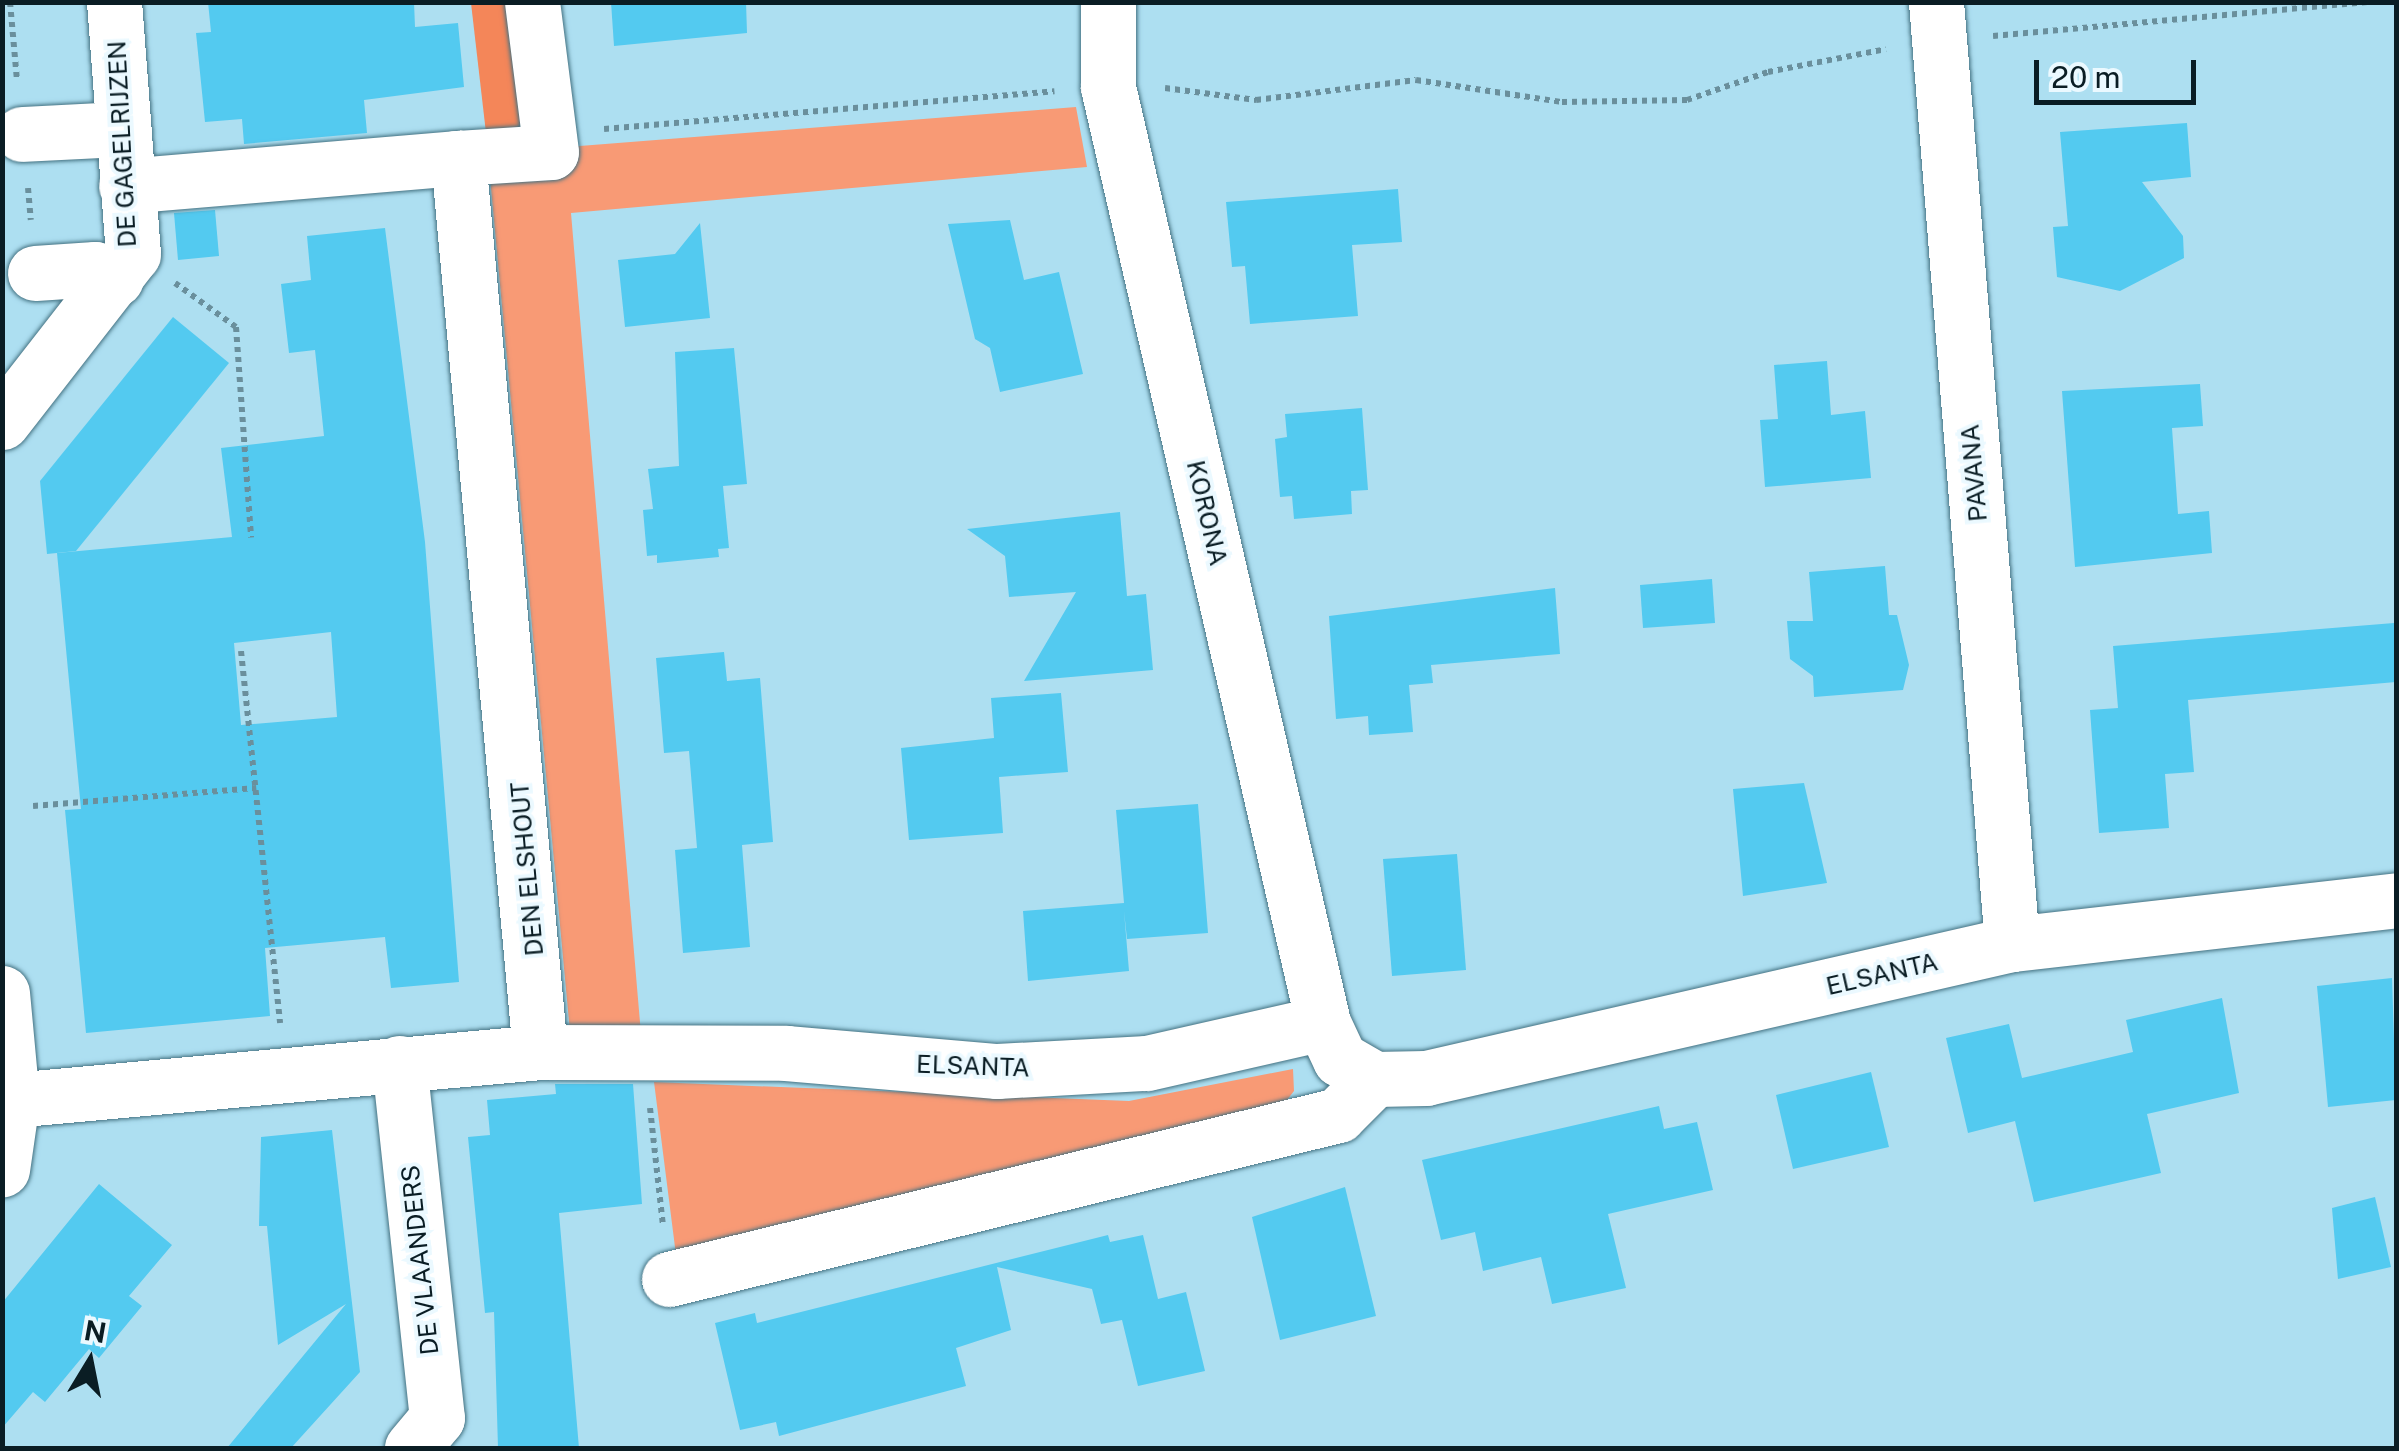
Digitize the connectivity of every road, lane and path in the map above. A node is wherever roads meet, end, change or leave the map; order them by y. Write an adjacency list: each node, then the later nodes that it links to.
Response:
1 (114, 2): 7 (street, DE GAGELRIJZEN)
2 (532, 2): 9 (street)
3 (1108, 2): 6 (street, KORONA)
4 (2369, 3): 5 (path)
5 (1938, 21): 6 (path); 20 (street, PAVANA)
6 (1108, 87): 9 (path); 22 (street, KORONA)
7 (122, 129): 8 (street); 11 (street, DE GAGELRIJZEN)
8 (22, 134)
9 (548, 136): 10 (street)
10 (458, 158): 11 (street); 23 (street, DEN ELSHOUT)
11 (126, 186): 12 (street, DE GAGELRIJZEN)
12 (125, 266): 13 (street); 14 (street, DE GAGELRIJZEN); 15 (path)
13 (36, 273)
14 (2, 422)
15 (251, 537)
16 (242, 651): 17 (path)
17 (256, 788): 18 (path); 26 (path)
18 (33, 806)
19 (2396, 900): 20 (street, ELSANTA)
20 (2012, 944): 27 (street, ELSANTA)
21 (2, 994): 28 (street)
22 (1323, 1023): 24 (street, ELSANTA); 27 (street)
23 (540, 1052): 24 (street, ELSANTA); 25 (street)
24 (644, 1052): 30 (path)
25 (400, 1063): 26 (street); 31 (street, DE VLAANDERS)
26 (285, 1072): 28 (street)
27 (1374, 1079): 30 (street)
28 (12, 1100): 29 (street)
29 (2, 1169)
30 (669, 1279)
31 (412, 1448)

